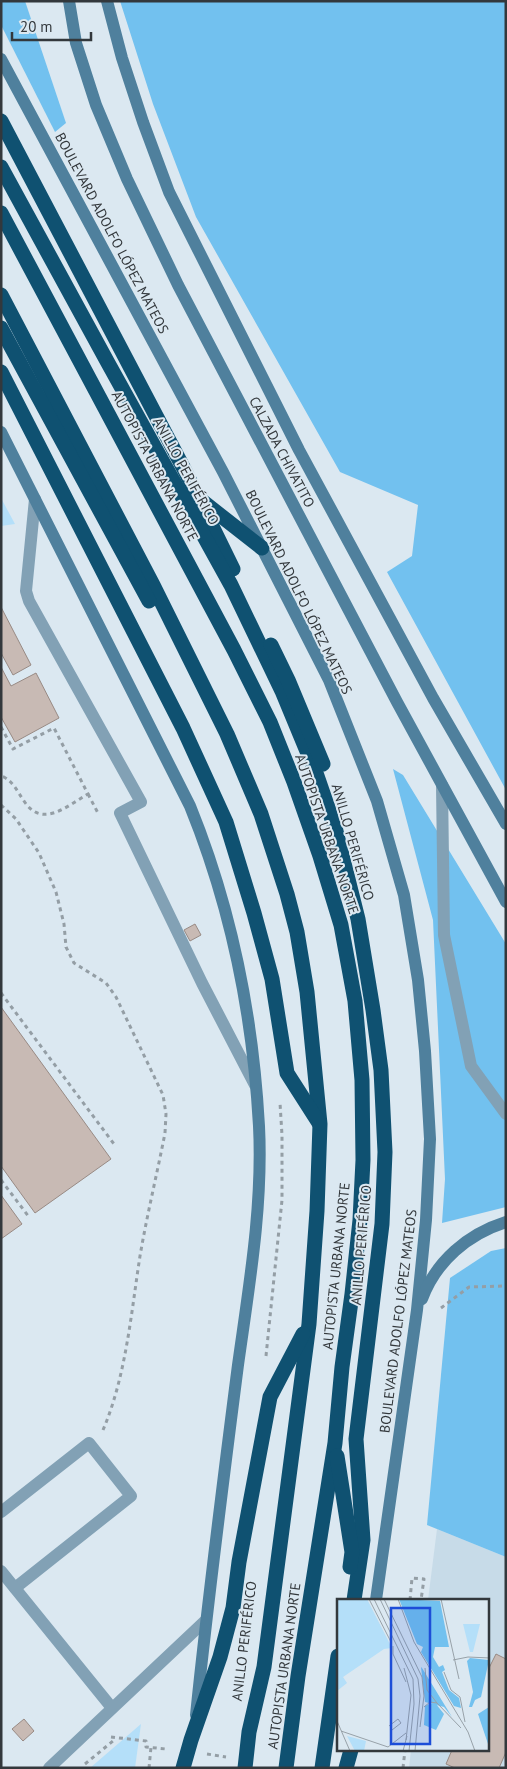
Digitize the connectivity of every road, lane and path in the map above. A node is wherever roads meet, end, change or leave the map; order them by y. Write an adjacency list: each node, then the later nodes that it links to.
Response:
1 (69, 1): 16 (main road, CALZADA CHIVATITO)
2 (107, 1): 18 (main road, CALZADA CHIVATITO)
3 (1, 59): 13 (main road, BOULEVARD ADOLFO LÓPEZ MATEOS)
4 (1, 121): 20 (highway)
5 (1, 167): 11 (highway, ANILLO PERIFÉRICO)
6 (1, 213): 20 (highway, AUTOPISTA URBANA NORTE)
7 (1, 295): 25 (highway, AUTOPISTA URBANA NORTE)
8 (1, 328): 61 (highway, ANILLO PERIFÉRICO)
9 (1, 372): 25 (highway)
10 (1, 432): 12 (main road)
11 (172, 478): 13 (highway); 41 (highway, ANILLO PERIFÉRICO)
12 (35, 499): 22 (main road); 22 (lane)
13 (262, 548): 31 (main road, BOULEVARD ADOLFO LÓPEZ MATEOS)
14 (1, 727): 15 (path)
15 (1, 777)
16 (442, 785): 19 (main road, CALZADA CHIVATITO); 24 (lane)
17 (1, 804): 36 (path)
18 (506, 824)
19 (506, 902)
20 (341, 925): 35 (highway, AUTOPISTA URBANA NORTE)
21 (1, 993): 26 (path)
22 (255, 1085): 45 (main road)
23 (280, 1096): 34 (path)
24 (506, 1114)
25 (320, 1124): 33 (highway, AUTOPISTA URBANA NORTE)
26 (114, 1144)
27 (1, 1180): 28 (path)
28 (29, 1218)
29 (506, 1222): 31 (main road)
30 (506, 1286): 32 (path)
31 (417, 1310): 42 (main road, BOULEVARD ADOLFO LÓPEZ MATEOS)
32 (436, 1312)
33 (309, 1324): 59 (highway); 61 (highway, AUTOPISTA URBANA NORTE)
34 (265, 1366)
35 (334, 1443): 40 (highway); 62 (highway, AUTOPISTA URBANA NORTE)
36 (94, 1450): 37 (lane); 39 (lane)
37 (1, 1512)
38 (1, 1571): 39 (lane)
39 (15, 1588): 47 (lane)
40 (346, 1599)
41 (354, 1599)
42 (376, 1599)
43 (410, 1599): 44 (path)
44 (421, 1599)
45 (206, 1621): 47 (lane); 60 (main road)
46 (337, 1663): 63 (highway)
47 (112, 1708): 56 (lane)
48 (337, 1713): 64 (highway)
49 (109, 1737): 51 (path)
50 (114, 1741): 57 (path)
51 (146, 1747)
52 (151, 1747): 58 (path)
53 (351, 1752): 65 (highway)
54 (352, 1752): 66 (main road)
55 (405, 1752): 67 (path)
56 (49, 1768)
57 (80, 1768)
58 (149, 1768)
59 (183, 1768)
60 (190, 1768)
61 (246, 1768)
62 (286, 1768)
63 (322, 1768)
64 (329, 1768)
65 (346, 1768)
66 (351, 1768)
67 (403, 1768)

